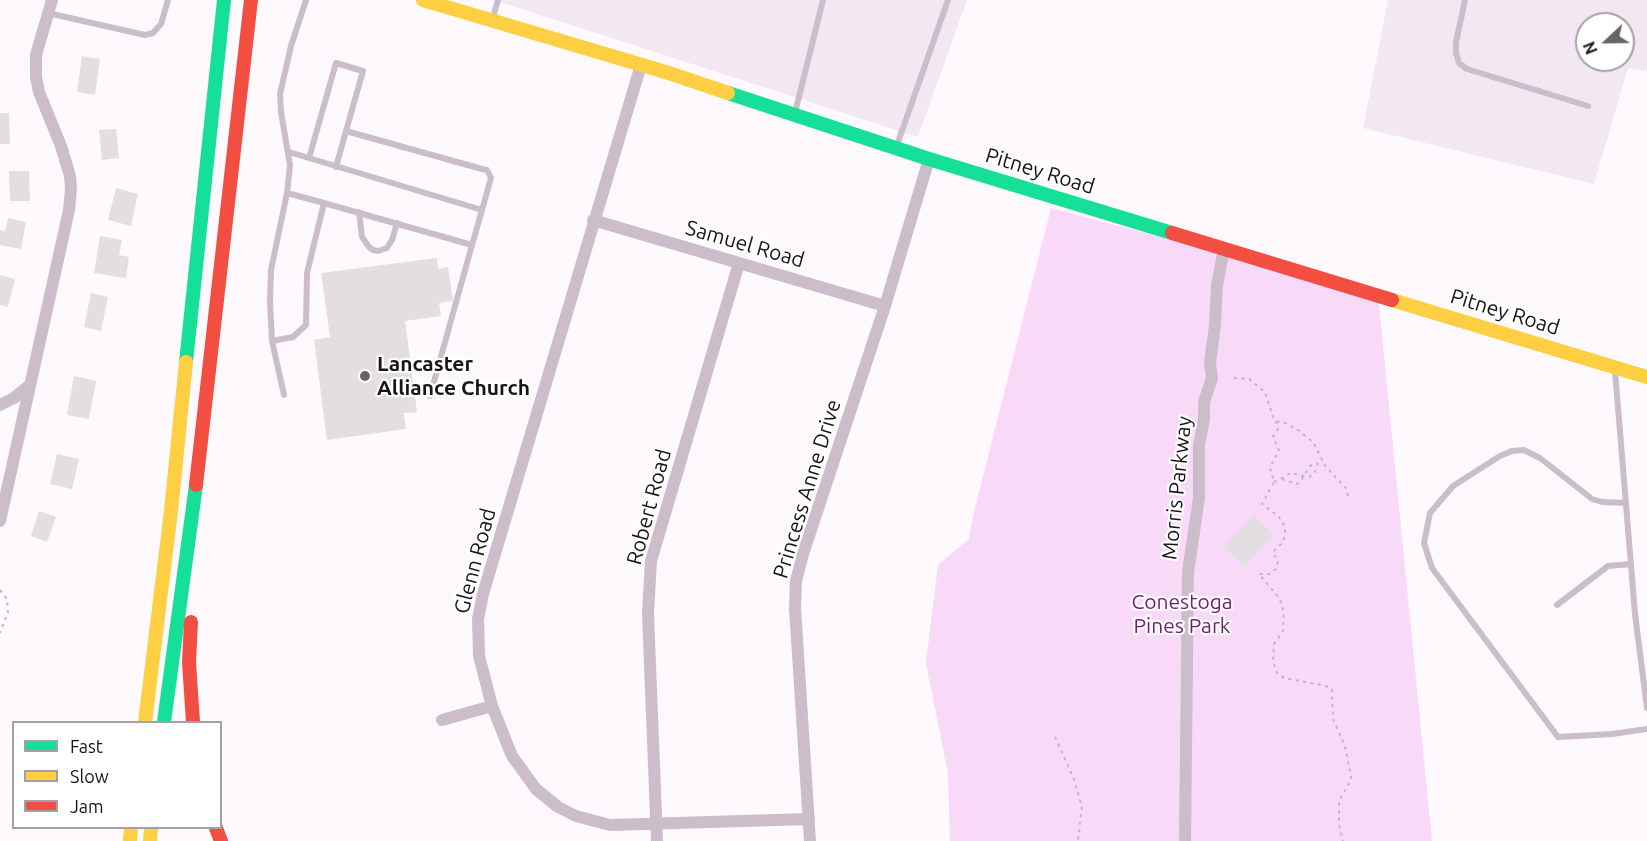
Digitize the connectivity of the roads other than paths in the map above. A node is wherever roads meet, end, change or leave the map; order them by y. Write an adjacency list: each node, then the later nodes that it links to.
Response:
1 (52, 0): 11 (street)
2 (168, 0): 11 (lane)
3 (224, 0): 48 (main road)
4 (251, 0): 38 (main road)
5 (306, 0): 18 (lane)
6 (423, 0): 12 (main road, Pitney Road)
7 (498, 0): 12 (lane)
8 (823, 0): 15 (lane)
9 (948, 0): 17 (lane)
10 (1465, 0): 14 (lane)
11 (48, 13): 35 (street)
12 (492, 20): 13 (main road, Pitney Road)
13 (641, 65): 15 (main road, Pitney Road); 26 (street, Glenn Road)
14 (1588, 106)
15 (795, 115): 17 (main road, Pitney Road)
16 (346, 132): 19 (lane); 21 (lane); 24 (lane)
17 (896, 148): 20 (main road, Pitney Road)
18 (289, 152): 19 (lane); 22 (lane)
19 (309, 158): 21 (lane)
20 (928, 159): 29 (main road, Pitney Road); 31 (street, Princess Anne Drive)
21 (336, 167): 24 (lane)
22 (287, 193): 23 (lane); 32 (lane)
23 (324, 202): 25 (lane); 32 (lane)
24 (482, 210): 28 (lane)
25 (359, 212): 27 (lane); 27 (lane)
26 (593, 220): 30 (street, Samuel Road); 45 (street, Glenn Road)
27 (397, 223): 28 (lane)
28 (472, 245): 37 (lane)
29 (1224, 249): 33 (main road, Pitney Road); 56 (street, Morris Parkway)
30 (739, 262): 31 (street, Samuel Road); 53 (street, Robert Road)
31 (885, 306): 52 (street, Princess Anne Drive)
32 (272, 341): 36 (lane)
33 (1615, 367): 34 (main road, Pitney Road); 41 (lane)
34 (1647, 377)
35 (30, 385): 39 (street); 40 (street)
36 (284, 395)
37 (430, 396)
38 (206, 399): 49 (main road); 50 (main road)
39 (0, 405)
40 (2, 494): 42 (street)
41 (1626, 502): 43 (lane); 51 (lane)
42 (0, 521)
43 (1631, 564): 44 (lane); 46 (lane)
44 (1557, 604)
45 (492, 706): 47 (street); 53 (street, Glenn Road)
46 (1647, 708)
47 (442, 720)
48 (145, 721)
49 (164, 721)
50 (193, 721)
51 (1647, 729)
52 (809, 819): 53 (street, Glenn Road); 55 (street, Princess Anne Drive)
53 (657, 824): 54 (street, Robert Road)
54 (657, 841)
55 (810, 841)
56 (1185, 841)

